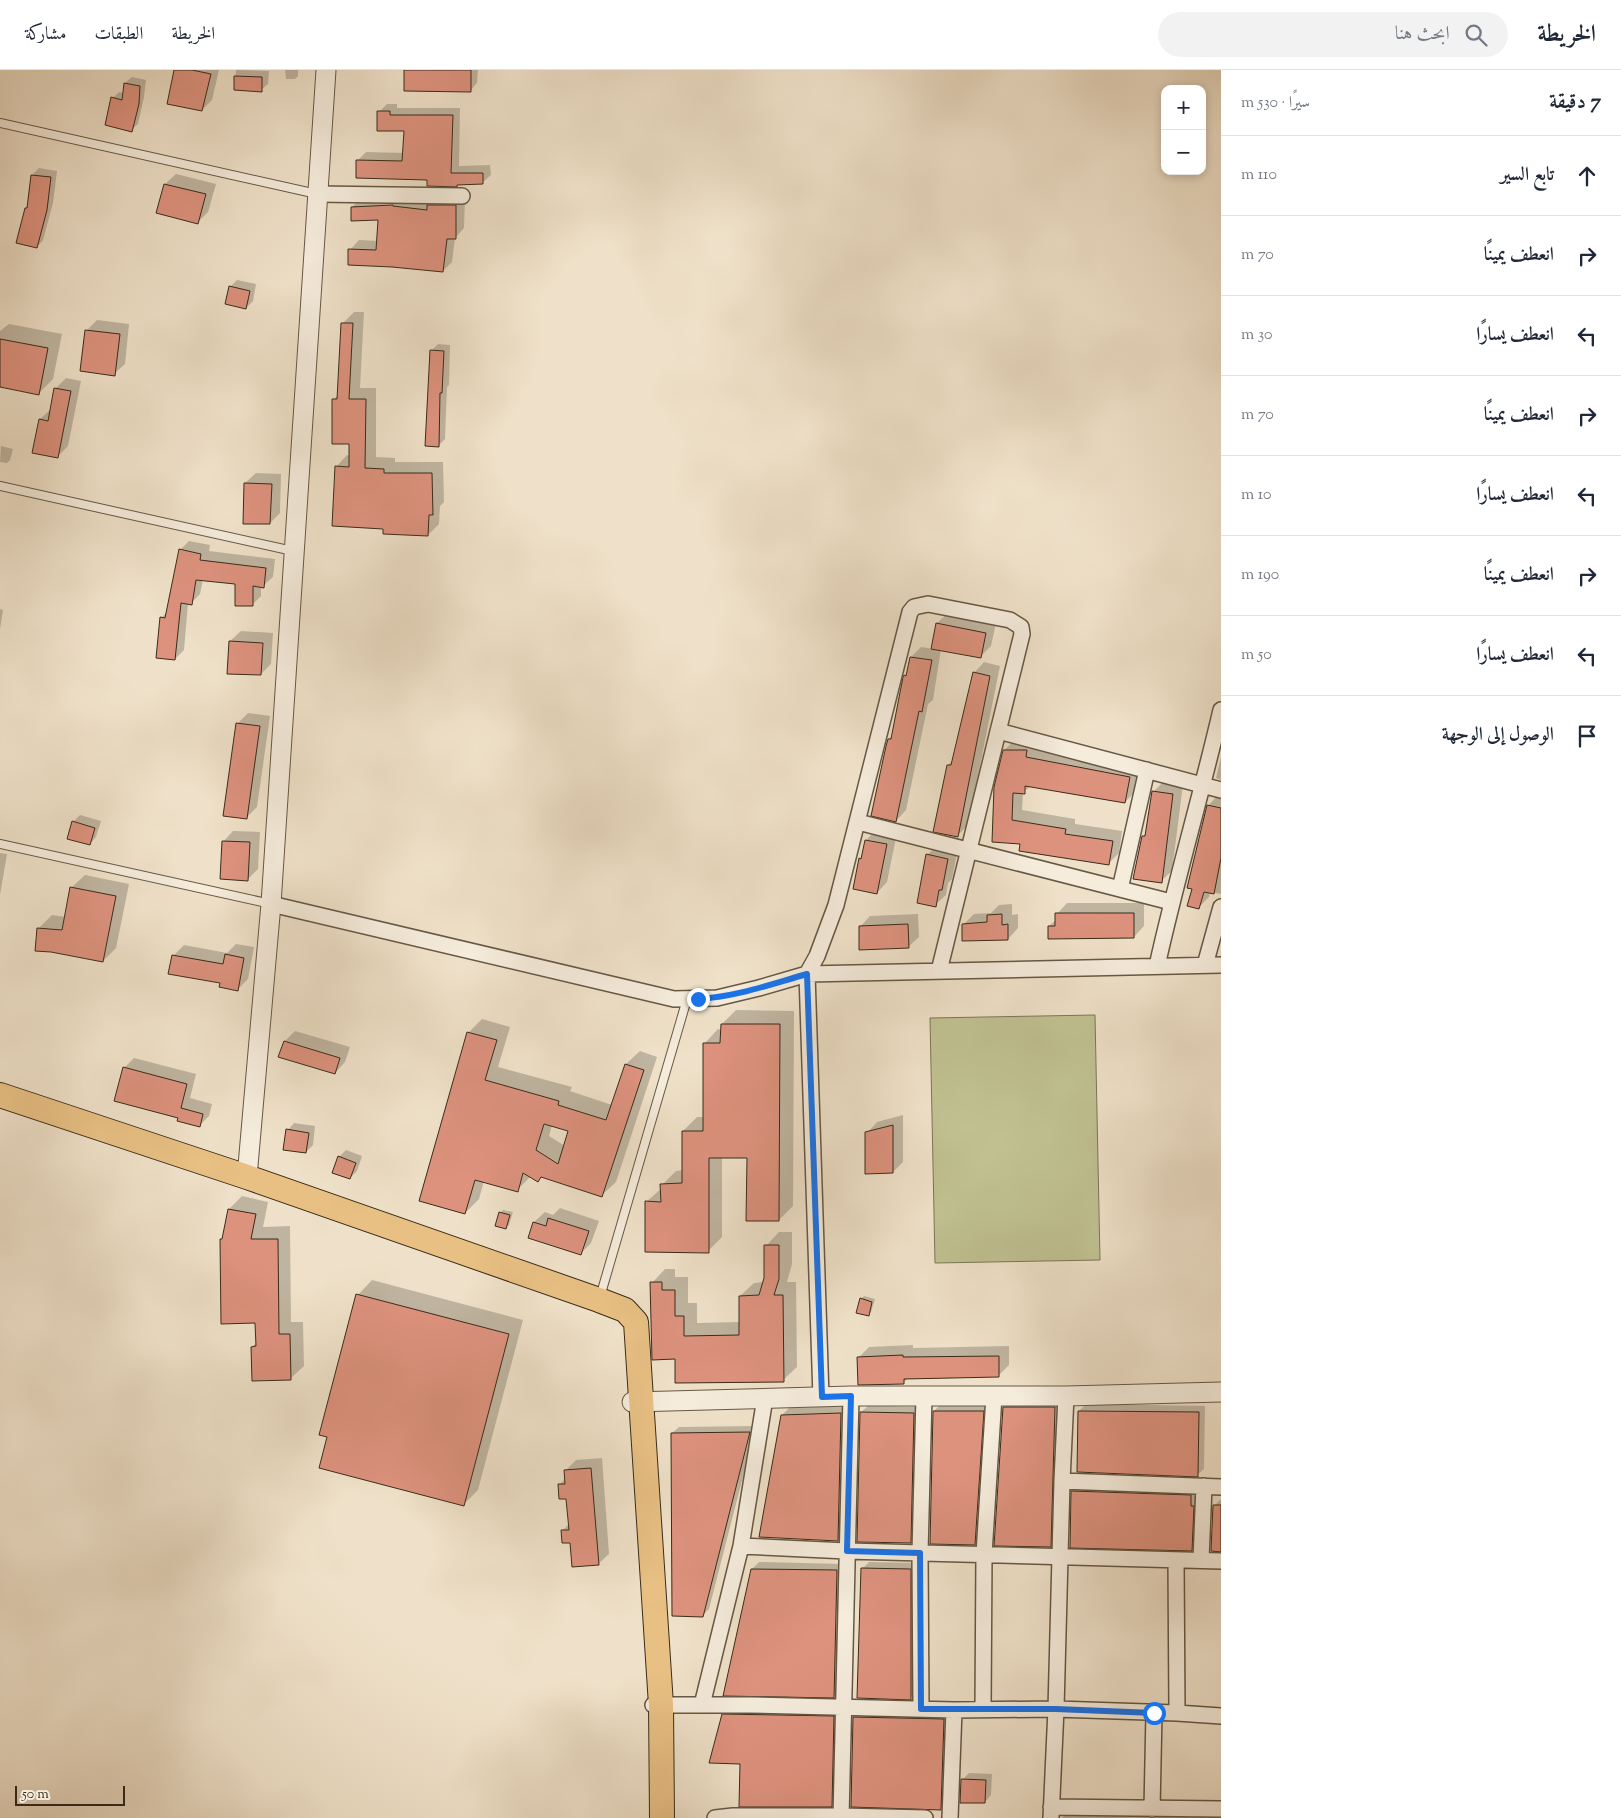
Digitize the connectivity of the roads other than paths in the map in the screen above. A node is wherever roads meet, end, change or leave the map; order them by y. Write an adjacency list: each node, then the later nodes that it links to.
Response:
1 (326, 70): 3 (street)
2 (0, 123): 3 (lane)
3 (317, 194): 4 (street); 6 (street)
4 (462, 196)
5 (0, 486): 6 (lane)
6 (293, 551): 17 (street)
7 (1221, 710): 10 (street)
8 (998, 731): 9 (street); 12 (street); 14 (street)
9 (1147, 770): 10 (street); 15 (street)
10 (1204, 785): 11 (street); 16 (street)
11 (1221, 790)
12 (858, 822): 14 (street); 23 (street)
13 (0, 844): 17 (lane)
14 (968, 850): 15 (street); 22 (street)
15 (1120, 889): 16 (street)
16 (1171, 902): 21 (street)
17 (271, 904): 24 (street); 26 (street)
18 (1221, 907): 19 (street)
19 (1205, 965): 20 (street); 21 (street)
20 (1221, 965)
21 (1157, 966): 22 (street)
22 (939, 971): 23 (street)
23 (807, 974): 24 (street); 33 (street)
24 (687, 999): 27 (lane)
25 (0, 1095): 26 (main road)
26 (247, 1177): 27 (main road)
27 (604, 1301): 35 (main road)
28 (1221, 1392): 32 (street)
29 (851, 1396): 30 (street); 33 (street); 40 (street)
30 (924, 1396): 31 (street); 41 (street)
31 (994, 1396): 32 (street); 42 (street)
32 (1066, 1396): 36 (street)
33 (822, 1397): 34 (street)
34 (765, 1398): 35 (street); 39 (street)
35 (637, 1402): 47 (main road)
36 (1062, 1481): 37 (street); 43 (street)
37 (1204, 1486): 38 (street); 45 (street)
38 (1221, 1487)
39 (741, 1546): 40 (street); 48 (street)
40 (847, 1551): 41 (street); 49 (street)
41 (920, 1553): 42 (street); 50 (street)
42 (984, 1554): 43 (street); 51 (street)
43 (1060, 1556): 44 (street); 52 (street)
44 (1176, 1560): 45 (street); 55 (street)
45 (1202, 1560): 46 (street)
46 (1221, 1560)
47 (656, 1705): 48 (street); 62 (main road); 63 (main road)
48 (702, 1705): 49 (street)
49 (842, 1708): 50 (street); 61 (street)
50 (921, 1709): 53 (street)
51 (983, 1709): 52 (street); 53 (street)
52 (1056, 1709): 54 (street); 59 (street)
53 (954, 1710): 66 (street)
54 (1154, 1713): 55 (street); 57 (street)
55 (1176, 1713): 56 (street)
56 (1221, 1716)
57 (1152, 1809): 59 (street); 60 (street)
58 (1221, 1809): 60 (street)
59 (1051, 1813)
60 (1174, 1814)
61 (841, 1817): 64 (street); 65 (street)
62 (653, 1818)
63 (662, 1818)
64 (715, 1818)
65 (925, 1818)
66 (950, 1818)

